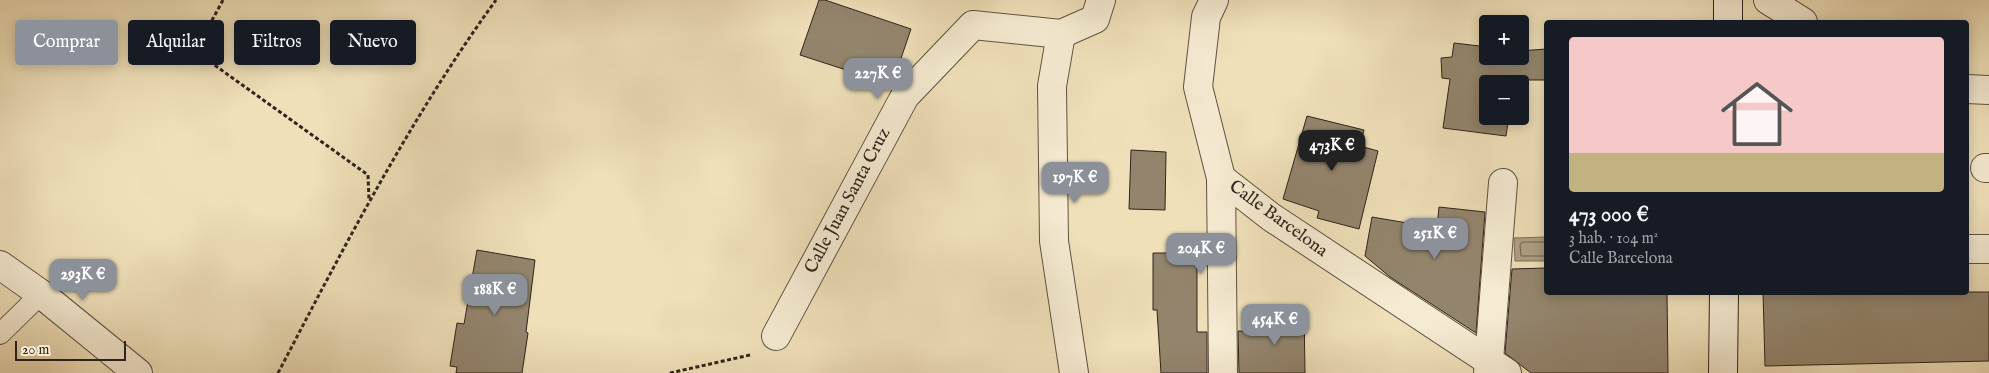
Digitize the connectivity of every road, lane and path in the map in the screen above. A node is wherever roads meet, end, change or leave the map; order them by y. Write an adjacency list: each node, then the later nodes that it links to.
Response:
1 (223, 0): 14 (path)
2 (496, 0): 14 (path)
3 (1102, 0): 9 (street, Calle Juan Santa Cruz)
4 (1214, 0): 12 (street, Calle Barcelona)
5 (1728, 0): 7 (street)
6 (1768, 0): 8 (street)
7 (1728, 20)
8 (1800, 20)
9 (1061, 34): 21 (street, Calle Juan Santa Cruz); 26 (street)
10 (1969, 89): 11 (street)
11 (1989, 90)
12 (1221, 178): 22 (street, Calle Barcelona); 27 (street)
13 (1503, 183): 22 (street, Calle Barcelona)
14 (369, 200): 24 (path)
15 (1969, 249): 16 (street)
16 (1989, 249)
17 (0, 265): 18 (street)
18 (41, 294): 20 (lane); 23 (street)
19 (1724, 295): 28 (street)
20 (0, 334)
21 (776, 336): 25 (path)
22 (1494, 369)
23 (138, 373)
24 (278, 373)
25 (670, 373)
26 (1074, 373)
27 (1223, 373)
28 (1724, 373)

